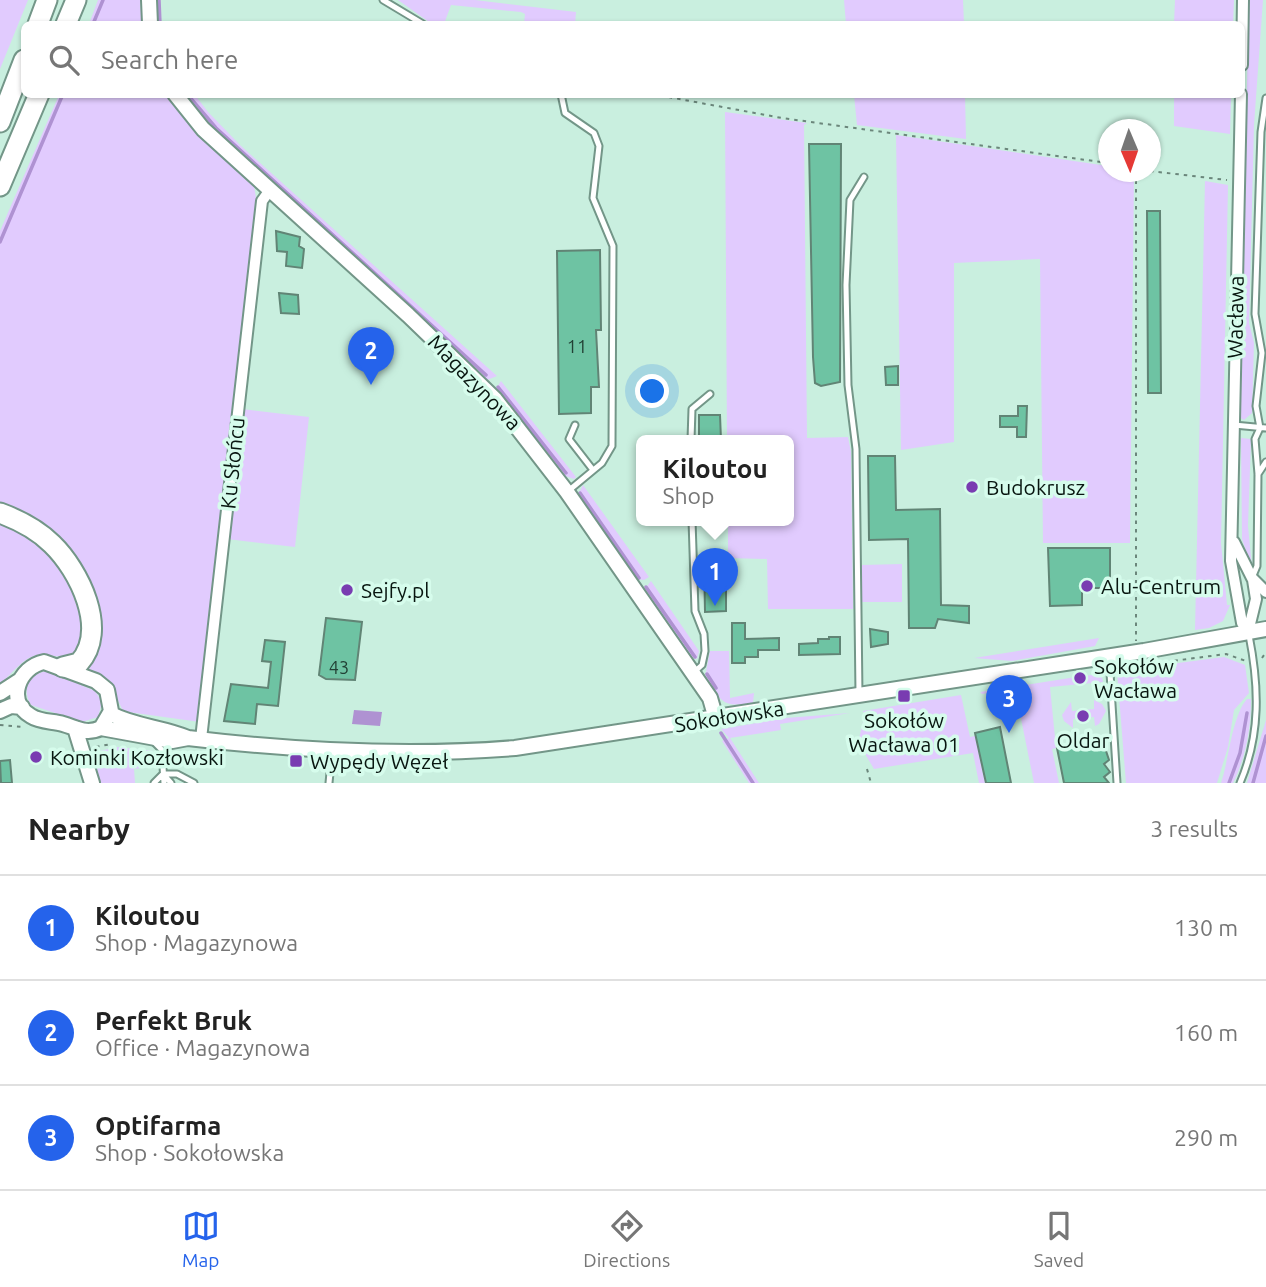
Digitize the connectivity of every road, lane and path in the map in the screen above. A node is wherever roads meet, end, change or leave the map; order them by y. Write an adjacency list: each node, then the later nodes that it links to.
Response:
1 (47, 0): 6 (highway)
2 (76, 0): 7 (highway)
3 (149, 0): 8 (street)
4 (383, 0): 9 (lane)
5 (1243, 0): 10 (street)
6 (39, 21)
7 (67, 21)
8 (150, 21)
9 (418, 21)
10 (1242, 21)
11 (21, 69): 18 (highway)
12 (36, 98): 24 (highway)
13 (177, 98): 25 (street, Magazynowa)
14 (562, 98): 37 (lane)
15 (674, 98): 19 (path)
16 (1241, 98): 22 (street, Wacława)
17 (1266, 98): 26 (lane)
18 (0, 122)
19 (1098, 162)
20 (1161, 172): 22 (path)
21 (864, 177): 55 (lane)
22 (1238, 181): 33 (street, Wacława)
23 (1136, 182): 47 (path)
24 (0, 186)
25 (270, 190): 39 (street, Magazynowa); 64 (street, Ku Słońcu)
26 (1256, 304): 27 (lane); 28 (lane)
27 (1266, 305)
28 (1262, 353): 29 (lane); 31 (lane)
29 (1266, 361)
30 (710, 394): 35 (lane)
31 (1262, 412): 34 (lane)
32 (575, 425): 37 (lane)
33 (1232, 425): 34 (lane); 42 (street, Wacława)
34 (1264, 429): 38 (lane)
35 (691, 435)
36 (1266, 462): 38 (lane)
37 (593, 470): 39 (lane)
38 (1258, 474): 43 (lane)
39 (568, 492): 52 (street, Magazynowa)
40 (0, 513): 51 (highway)
41 (692, 526): 52 (lane)
42 (1233, 541): 43 (street, Wacława); 46 (street, Wacława)
43 (1252, 578): 44 (street, Wacława); 46 (street, Wacława)
44 (1266, 592)
45 (1266, 629): 46 (street, Sokołowska)
46 (1248, 632): 47 (street, Sokołowska); 56 (lane)
47 (1139, 652): 49 (street, Sokołowska)
48 (1266, 652): 50 (path)
49 (1109, 656): 55 (street, Sokołowska); 77 (lane)
50 (1261, 658)
51 (63, 667): 53 (street); 60 (street)
52 (692, 673): 61 (street, Magazynowa)
53 (20, 680): 54 (street); 57 (street)
54 (0, 693)
55 (859, 694): 61 (street, Sokołowska)
56 (1257, 704): 58 (lane); 78 (lane)
57 (22, 707): 59 (street); 62 (street)
58 (1266, 707)
59 (0, 711)
60 (111, 713): 63 (street); 64 (street, Sokołowska)
61 (716, 719): 66 (street, Sokołowska)
62 (75, 729): 63 (street); 67 (street)
63 (99, 729): 65 (street, Sokołowska); 67 (street)
64 (195, 739): 65 (street, Sokołowska); 66 (street, Sokołowska)
65 (167, 746): 69 (lane)
66 (332, 752): 75 (lane)
67 (87, 761): 70 (street)
68 (867, 769): 76 (path)
69 (163, 774): 71 (lane); 72 (lane); 73 (lane); 74 (lane)
70 (92, 783)
71 (154, 783)
72 (164, 783)
73 (171, 783)
74 (194, 783)
75 (329, 783)
76 (871, 783)
77 (1117, 783)
78 (1240, 783)

